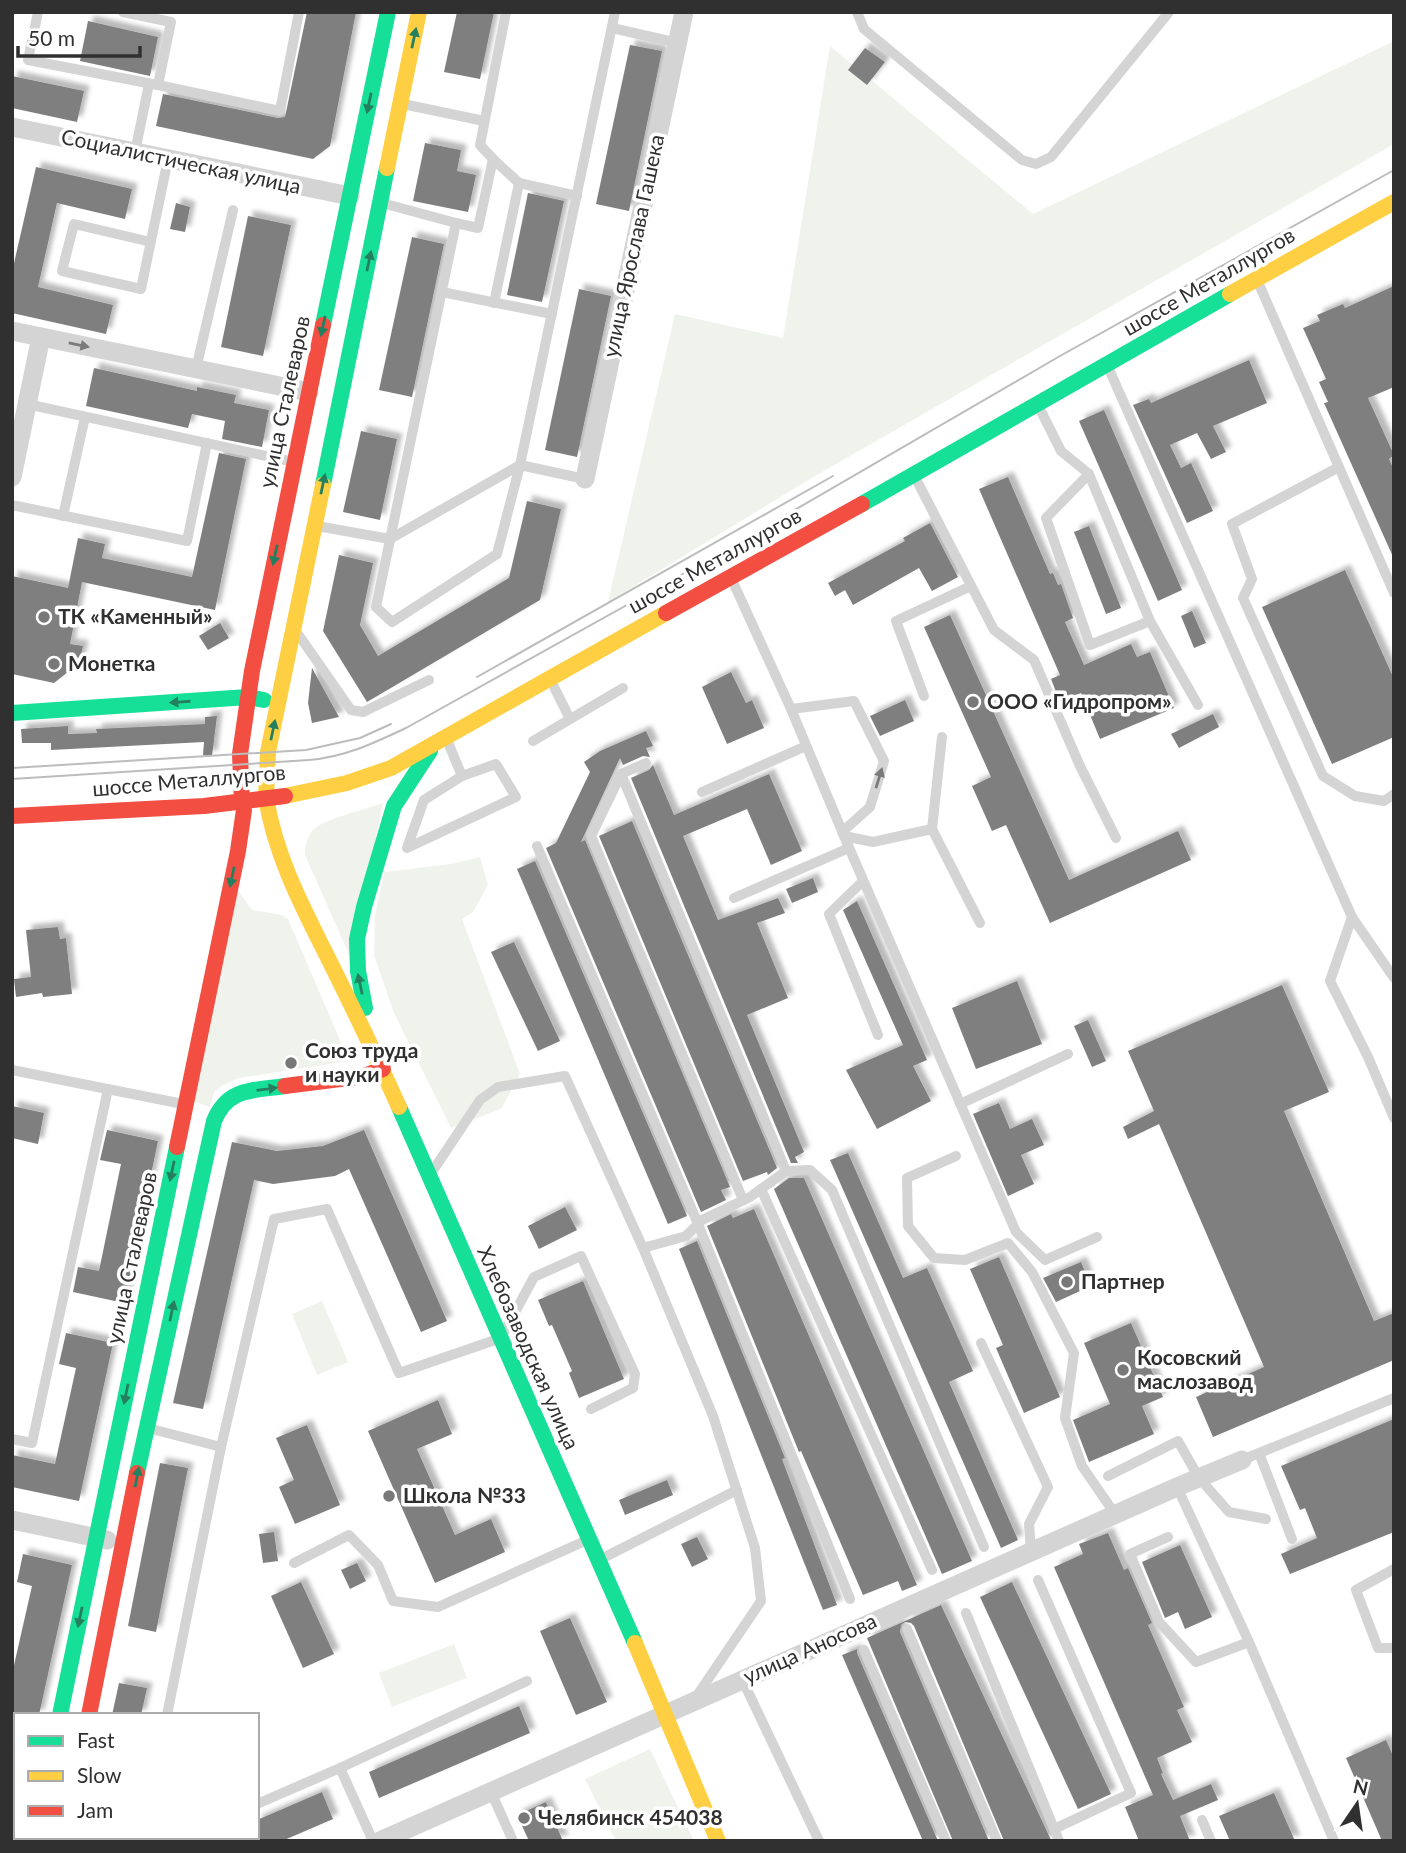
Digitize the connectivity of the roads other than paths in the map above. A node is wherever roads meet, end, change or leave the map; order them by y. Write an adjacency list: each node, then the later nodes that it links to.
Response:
1 (38, 12): 14 (lane)
2 (123, 12): 11 (lane)
3 (299, 12): 14 (lane)
4 (388, 12): 23 (main road, улица Сталеваров, one-way to 23)
5 (419, 12): 15 (main road, one-way to 5)
6 (506, 12): 16 (lane)
7 (615, 12): 12 (lane)
8 (684, 12): 13 (street, улица Ярослава Гашека)
9 (857, 12): 10 (lane)
10 (1168, 12)
11 (172, 17): 14 (lane)
12 (612, 28): 13 (lane); 22 (lane)
13 (678, 43): 49 (street, улица Ярослава Гашека)
14 (153, 84): 18 (lane)
15 (401, 104): 16 (lane); 25 (main road)
16 (484, 121): 20 (lane)
17 (12, 127): 18 (street, Социалистическая улица)
18 (135, 152): 19 (street, Социалистическая улица)
19 (168, 159): 23 (street, Социалистическая улица); 28 (lane)
20 (494, 159): 21 (lane); 27 (lane)
21 (519, 183): 22 (lane); 31 (lane)
22 (577, 195): 32 (lane)
23 (350, 196): 37 (main road, улица Сталеваров, one-way to 37)
24 (1394, 202): 29 (main road, шоссе Металлургов)
25 (380, 203): 27 (lane); 38 (main road, one-way to 25)
26 (233, 210): 36 (lane)
27 (456, 223): 30 (lane)
28 (151, 243): 28 (lane)
29 (1256, 279): 35 (main road, шоссе Металлургов); 45 (lane)
30 (442, 292): 31 (lane); 53 (lane)
31 (494, 303): 32 (lane)
32 (552, 314): 44 (lane)
33 (12, 331): 34 (street)
34 (41, 337): 36 (street, one-way to 36); 40 (street)
35 (1107, 365): 39 (main road, шоссе Металлургов); 89 (lane)
36 (196, 369): 37 (street)
37 (309, 393): 38 (main road); 43 (main road, улица Сталеваров)
38 (341, 399): 52 (main road, one-way to 38)
39 (1038, 405): 46 (lane); 47 (main road, шоссе Металлургов)
40 (22, 410): 41 (lane); 48 (street)
41 (85, 417): 42 (lane); 51 (lane)
42 (207, 443): 43 (lane); 51 (lane)
43 (294, 462): 63 (main road, улица Сталеваров, one-way to 63)
44 (520, 465): 49 (lane); 53 (lane); 53 (lane)
45 (1339, 467): 56 (lane); 77 (lane)
46 (1089, 474): 57 (lane); 57 (lane)
47 (915, 476): 54 (main road, шоссе Металлургов); 55 (lane)
48 (12, 477)
49 (585, 479)
50 (12, 505): 51 (lane)
51 (63, 516)
52 (315, 525): 53 (lane); 58 (main road)
53 (390, 539)
54 (730, 576): 59 (main road, шоссе Металлургов); 66 (lane)
55 (971, 586): 62 (lane); 83 (lane)
56 (1394, 593)
57 (1150, 621): 65 (lane)
58 (294, 628): 60 (lane); 64 (main road)
59 (549, 678): 68 (lane); 70 (main road, шоссе Металлургов)
60 (429, 680)
61 (623, 688): 68 (lane)
62 (924, 696)
63 (248, 698): 64 (main road); 67 (main road, one-way to 67); 79 (main road, улица Сталеваров)
64 (279, 703): 78 (main road, one-way to 64)
65 (1198, 705)
66 (791, 709): 72 (lane); 82 (lane, one-way to 66)
67 (12, 713)
68 (570, 719): 71 (lane)
69 (942, 737): 81 (lane)
70 (441, 739): 75 (lane); 78 (main road, шоссе Металлургов); 93 (main road, one-way to 70)
71 (533, 741)
72 (806, 746): 76 (lane); 82 (lane)
73 (646, 763): 74 (lane)
74 (621, 774): 103 (lane); 106 (lane)
75 (462, 776): 75 (lane)
76 (702, 792)
77 (1394, 793)
78 (266, 798): 79 (main road, шоссе Металлургов); 86 (main road, Хлебозаводская улица)
79 (243, 806): 80 (main road, шоссе Металлургов); 86 (main road, Хлебозаводская улица); 98 (main road, улица Сталеваров, one-way to 98)
80 (12, 816)
81 (932, 829): 82 (lane); 90 (lane)
82 (843, 834): 85 (lane)
83 (1116, 838)
84 (537, 846): 107 (lane)
85 (849, 848): 87 (lane); 88 (lane)
86 (288, 878): 93 (main road, Хлебозаводская улица)
87 (863, 881): 92 (lane); 99 (lane)
88 (734, 898)
89 (1352, 918): 91 (lane); 100 (lane)
90 (980, 923)
91 (1394, 978)
92 (878, 1035)
93 (374, 1050): 95 (main road, Хлебозаводская улица)
94 (1068, 1054): 99 (lane)
95 (383, 1069): 101 (main road, one-way to 95); 104 (main road, Хлебозаводская улица)
96 (12, 1070): 97 (lane)
97 (108, 1089): 98 (lane); 115 (lane)
98 (185, 1104): 101 (main road); 126 (main road, улица Сталеваров, one-way to 126)
99 (960, 1104): 108 (lane)
100 (1394, 1118)
101 (214, 1121): 114 (main road, one-way to 101)
102 (956, 1156): 122 (lane)
103 (786, 1171): 105 (lane); 130 (lane)
104 (429, 1175): 109 (lane); 110 (main road, Хлебозаводская улица)
105 (761, 1189): 106 (lane); 135 (lane)
106 (743, 1200): 107 (lane)
107 (698, 1224): 109 (lane); 137 (lane)
108 (1097, 1237)
109 (643, 1248): 121 (lane)
110 (501, 1338): 113 (lane); 116 (lane); 127 (main road, Хлебозаводская улица)
111 (981, 1343): 131 (lane)
112 (1394, 1398): 117 (lane)
113 (591, 1409)
114 (147, 1427): 116 (lane); 129 (main road, one-way to 114)
115 (12, 1439)
116 (221, 1447): 148 (lane)
117 (1251, 1457): 119 (street, улица Аносова); 128 (lane)
118 (1108, 1476): 119 (lane)
119 (1199, 1478): 120 (street, улица Аносова); 123 (lane)
120 (1177, 1487): 122 (street, улица Аносова); 140 (lane)
121 (737, 1489): 132 (lane); 145 (lane)
122 (1115, 1514): 131 (street, улица Аносова)
123 (1266, 1519)
124 (12, 1520): 126 (street)
125 (1168, 1537): 140 (lane)
126 (96, 1538): 129 (street); 146 (main road, улица Сталеваров, one-way to 146)
127 (589, 1539): 132 (main road, Хлебозаводская улица); 133 (lane)
128 (1292, 1539)
129 (123, 1544): 147 (main road)
130 (984, 1546)
131 (1031, 1551): 143 (street, улица Аносова)
132 (599, 1560): 149 (main road, Хлебозаводская улица)
133 (294, 1563)
134 (1394, 1569): 141 (lane)
135 (932, 1570)
136 (1038, 1580): 154 (lane)
137 (850, 1599)
138 (966, 1613): 154 (lane)
139 (907, 1629): 161 (lane)
140 (1249, 1642): 164 (lane)
141 (1394, 1648)
142 (864, 1650): 160 (lane)
143 (742, 1679): 145 (street, улица Аносова); 159 (lane)
144 (527, 1681): 150 (lane)
145 (694, 1700): 149 (street, улица Аносова)
146 (60, 1713)
147 (89, 1713)
148 (167, 1713)
149 (666, 1713): 151 (street, улица Аносова); 158 (main road, Хлебозаводская улица)
150 (340, 1768): 152 (lane); 155 (lane)
151 (491, 1792): 156 (street, улица Аносова); 157 (lane)
152 (259, 1803)
153 (1202, 1820): 163 (lane)
154 (1054, 1829): 162 (lane)
155 (373, 1841)
156 (380, 1841)
157 (513, 1841)
158 (718, 1841)
159 (819, 1841)
160 (946, 1841)
161 (997, 1841)
162 (1059, 1841)
163 (1211, 1841)
164 (1334, 1841)

